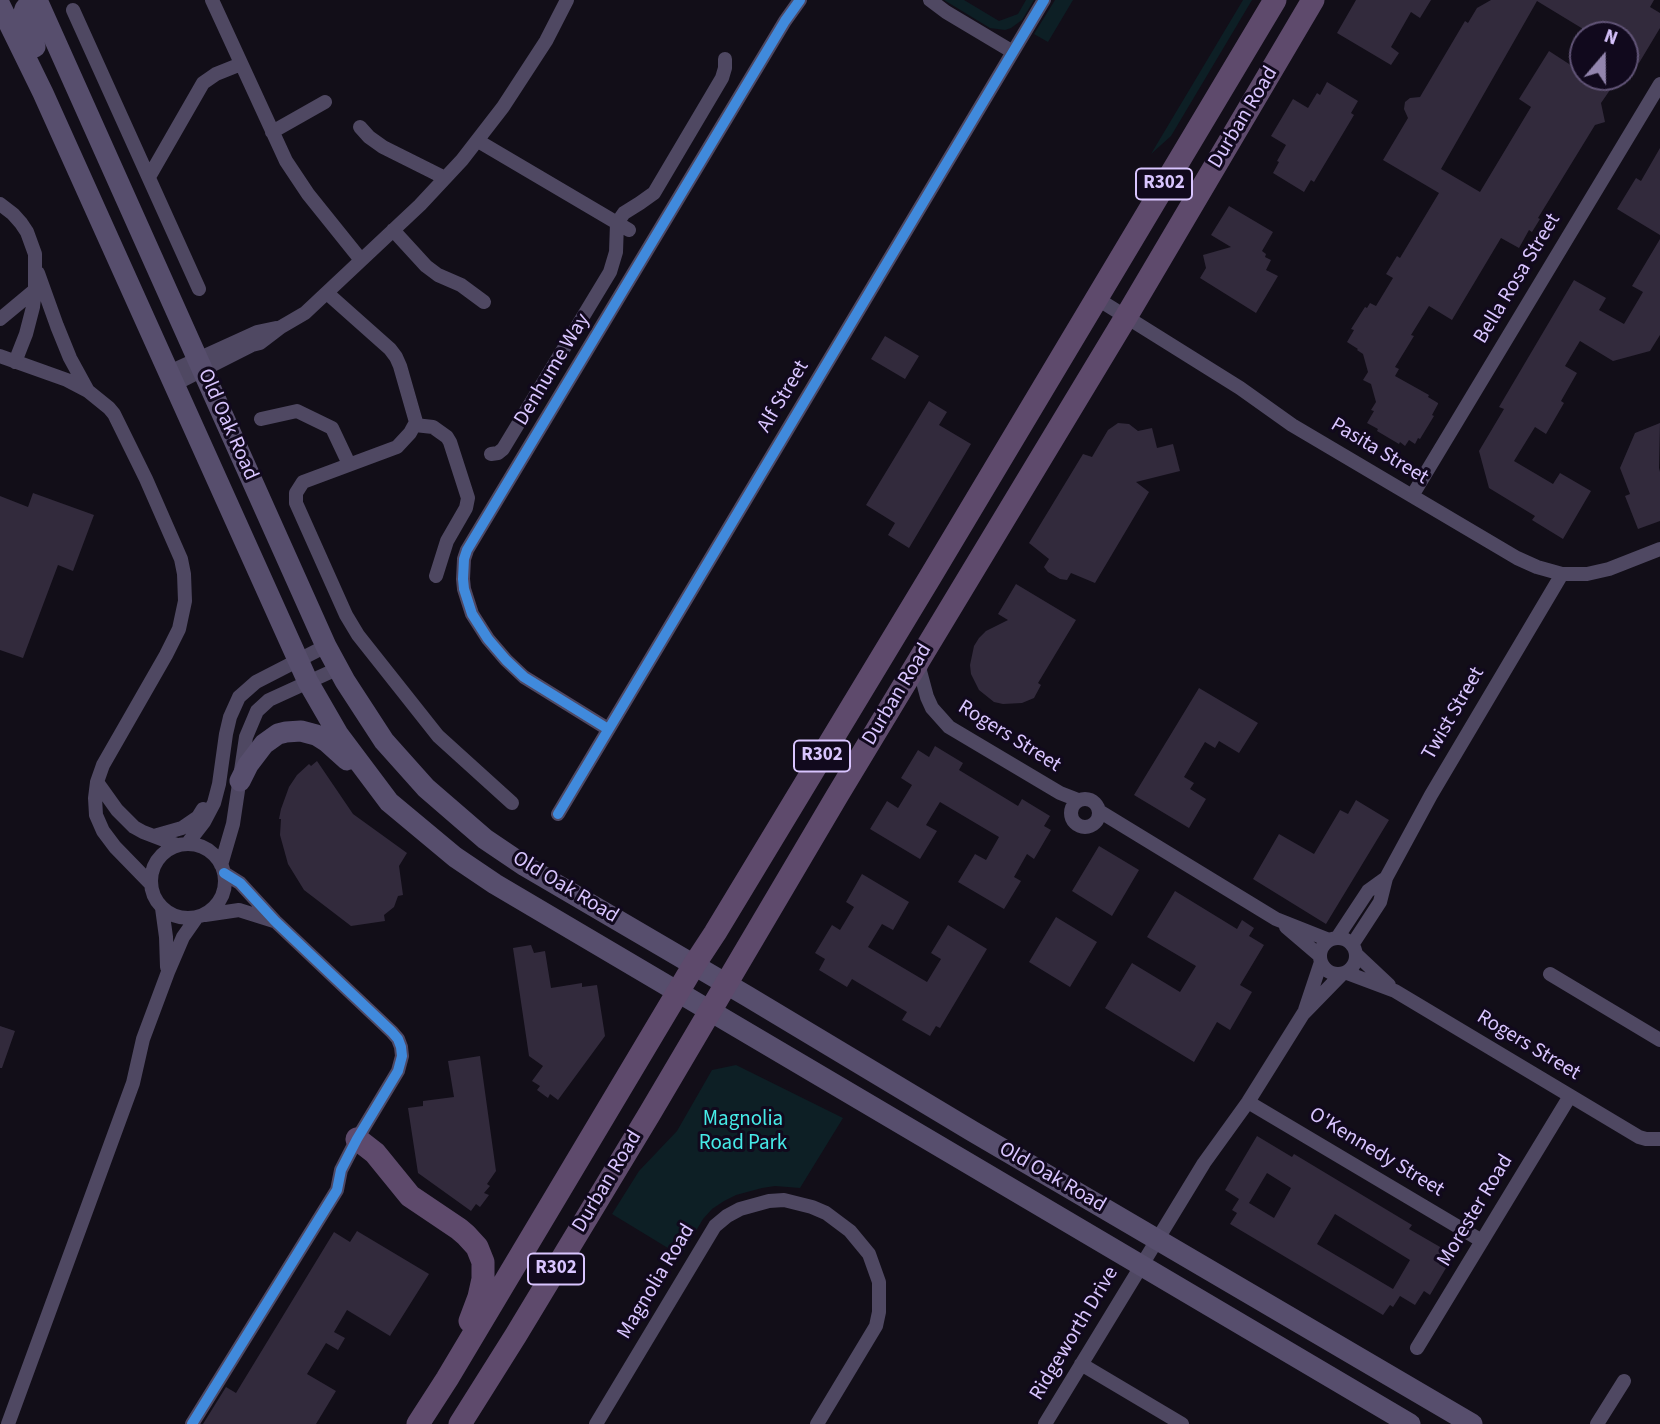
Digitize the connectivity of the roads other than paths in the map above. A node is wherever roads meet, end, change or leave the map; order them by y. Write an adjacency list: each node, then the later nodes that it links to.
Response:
1 (34, 0): 15 (main road); 36 (main road, Old Oak Road)
2 (212, 0): 13 (street)
3 (567, 0): 19 (street)
4 (800, 0): 52 (street, Denhume Way)
5 (930, 0): 11 (street)
6 (1044, 0): 11 (street, Alf Street)
7 (1275, 0): 30 (main road, Durban Road / R302)
8 (1313, 0): 32 (main road, Durban Road / R302)
9 (0, 5): 15 (main road, Old Oak Road)
10 (73, 10): 20 (street)
11 (1013, 52): 52 (street, Alf Street)
12 (725, 59): 23 (street)
13 (241, 64): 18 (street); 20 (street)
14 (1660, 84): 43 (street, Bella Rosa Street)
15 (43, 93): 37 (main road, Old Oak Road)
16 (324, 102): 18 (street)
17 (360, 127): 21 (street)
18 (272, 132): 25 (street)
19 (478, 141): 21 (street); 23 (street)
20 (149, 177): 27 (street)
21 (445, 178): 24 (street)
22 (0, 204): 26 (street)
23 (623, 227): 41 (street)
24 (393, 230): 25 (street); 31 (street)
25 (361, 260): 29 (street)
26 (35, 266): 28 (street); 38 (street)
27 (199, 289)
28 (35, 290): 33 (street); 35 (street)
29 (327, 293): 36 (street); 40 (street)
30 (1096, 298): 32 (street, Pasita Street); 73 (main road, Durban Road / R302)
31 (484, 302)
32 (1126, 317): 43 (street, Pasita Street); 48 (main road, Durban Road / R302)
33 (0, 319)
34 (0, 356): 35 (street)
35 (15, 362): 38 (street)
36 (200, 365): 37 (street); 47 (main road, Old Oak Road)
37 (172, 378): 49 (main road, Old Oak Road)
38 (88, 391): 55 (street)
39 (261, 419): 42 (street)
40 (415, 425): 42 (street); 46 (street)
41 (491, 454)
42 (349, 464): 58 (street)
43 (1412, 496): 45 (street, Pasita Street)
44 (1660, 549): 45 (street, Pasita Street)
45 (1562, 574): 64 (street, Twist Street)
46 (436, 576)
47 (326, 646): 49 (street); 50 (main road, Old Oak Road)
48 (921, 657): 57 (street, Rogers Street); 77 (main road, Durban Road / R302)
49 (298, 659): 51 (main road, Old Oak Road); 53 (street)
50 (339, 668): 51 (street); 73 (main road, Old Oak Road)
51 (308, 682): 54 (street); 56 (main road, Old Oak Road)
52 (608, 729): 59 (street, Alf Street)
53 (221, 769): 61 (street); 62 (street)
54 (240, 780): 56 (main road); 63 (street)
55 (97, 782): 61 (street); 65 (street)
56 (375, 785): 79 (main road, Old Oak Road)
57 (1078, 800): 60 (street); 60 (street)
58 (512, 803)
59 (558, 814)
60 (1098, 816): 68 (street)
61 (154, 836): 62 (street)
62 (182, 845): 63 (street); 65 (street)
63 (223, 869): 67 (street); 69 (street)
64 (1386, 878): 70 (street, Twist Street); 71 (street, Twist Street)
65 (150, 884): 66 (street)
66 (162, 908): 67 (street); 74 (street)
67 (200, 916): 69 (street); 74 (street)
68 (1276, 919): 70 (street); 72 (street)
69 (275, 921): 85 (street)
70 (1333, 939): 71 (street); 72 (street)
71 (1354, 950): 75 (street); 78 (street, Rogers Street)
72 (1320, 959): 75 (street); 81 (street)
73 (694, 965): 77 (main road, Old Oak Road); 79 (main road, Durban Road / R302)
74 (168, 972): 94 (street)
75 (1344, 974): 78 (street, Rogers Street); 81 (street)
76 (1550, 974): 82 (street)
77 (726, 983): 80 (main road, Durban Road / R302); 87 (main road, Old Oak Road)
78 (1395, 990): 83 (street, Rogers Street)
79 (678, 992): 80 (main road, Old Oak Road); 92 (main road, Durban Road / R302)
80 (710, 1011): 89 (main road, Old Oak Road); 97 (main road, Durban Road / R302)
81 (1303, 1014): 84 (street)
82 (1660, 1040)
83 (1570, 1096): 86 (street, Rogers Street); 88 (street, Morester Road)
84 (1248, 1101): 87 (street); 88 (street, O'Kennedy Street)
85 (357, 1139): 92 (main road); 95 (street)
86 (1660, 1139)
87 (1158, 1239): 89 (street, Ridgeworth Drive); 103 (main road, Old Oak Road)
88 (1482, 1241): 90 (street, Morester Road)
89 (1141, 1266): 91 (street, Ridgeworth Drive); 102 (main road, Old Oak Road)
90 (1417, 1348)
91 (1081, 1364): 100 (street, Ridgeworth Drive); 101 (street)
92 (447, 1379): 96 (main road, R302)
93 (1624, 1381): 104 (street)
94 (8, 1424)
95 (192, 1424)
96 (418, 1424)
97 (460, 1424)
98 (596, 1424): 99 (street, Magnolia Road)
99 (817, 1424)
100 (1045, 1424)
101 (1182, 1424)
102 (1410, 1424)
103 (1472, 1424)
104 (1597, 1424)

